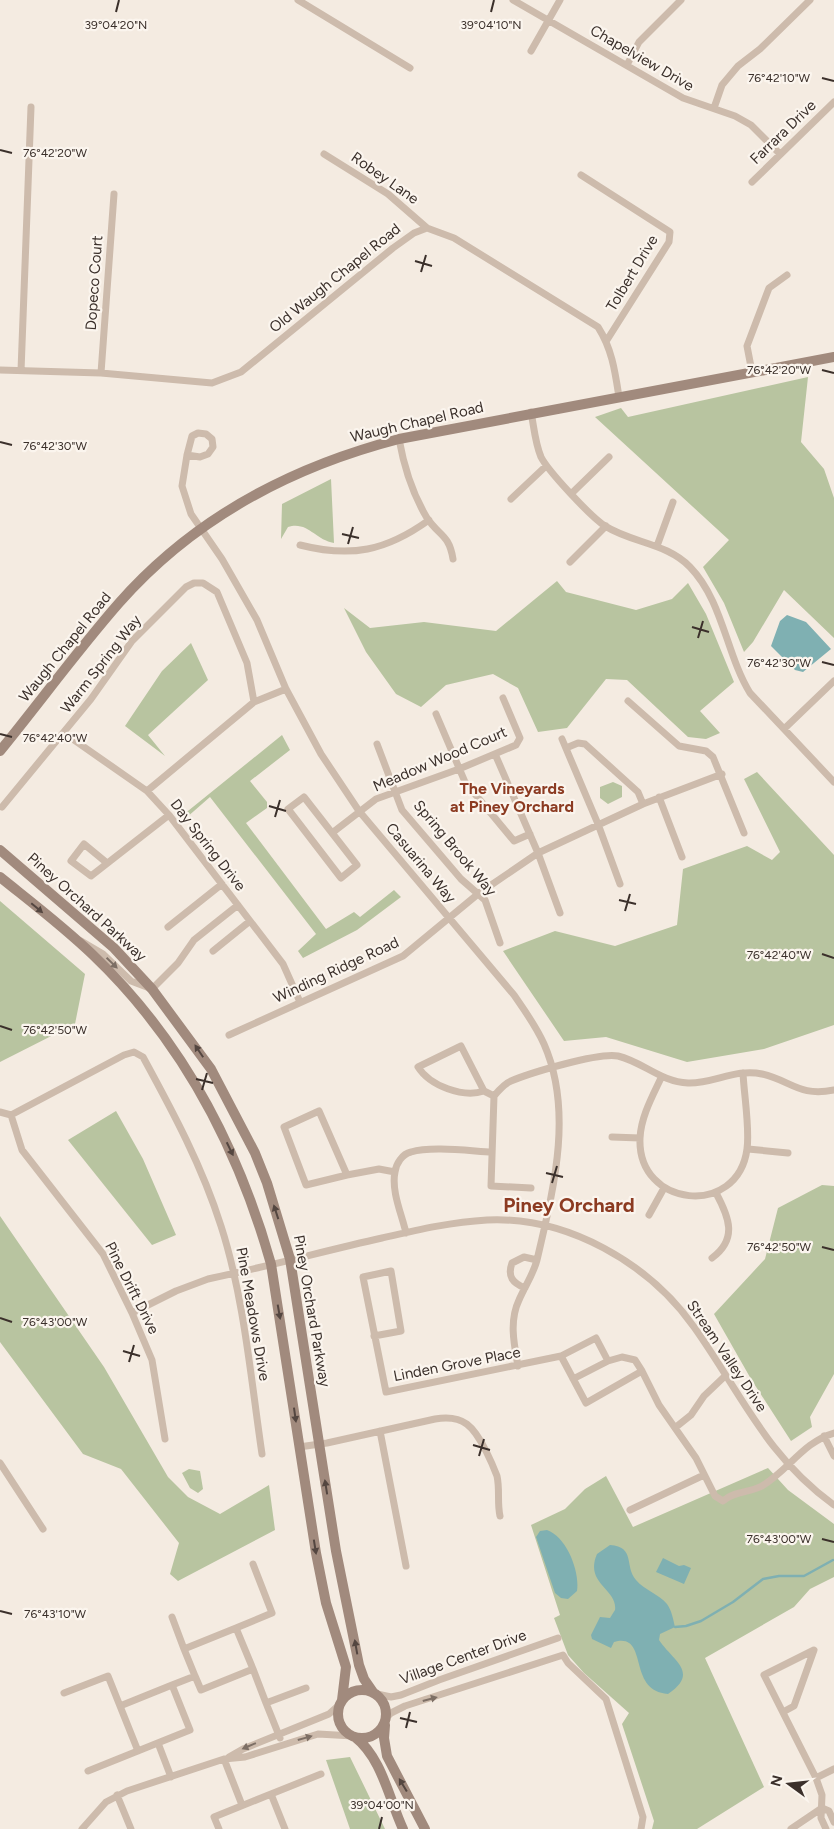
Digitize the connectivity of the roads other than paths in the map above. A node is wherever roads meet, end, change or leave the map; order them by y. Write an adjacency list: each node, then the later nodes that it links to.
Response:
1 (298, 0): 9 (street)
2 (513, 0): 6 (street, Chapelview Drive)
3 (560, 0): 6 (street)
4 (681, 0): 8 (street)
5 (810, 0): 12 (street)
6 (548, 21): 7 (street); 8 (street, Chapelview Drive)
7 (531, 51)
8 (627, 65): 12 (street, Chapelview Drive)
9 (410, 68)
10 (834, 102): 14 (street, Farrara Drive)
11 (31, 107): 23 (street)
12 (714, 108): 14 (street, Chapelview Drive)
13 (324, 154): 18 (street, Robey Lane)
14 (780, 154): 16 (street, Farrara Drive)
15 (581, 175): 20 (street, Tolbert Drive)
16 (752, 182)
17 (114, 194): 25 (street, Dopeco Court)
18 (427, 228): 20 (street); 25 (street, Old Waugh Chapel Road)
19 (787, 275): 24 (street)
20 (607, 340): 26 (street)
21 (834, 358): 24 (street, Waugh Chapel Road)
22 (0, 370): 23 (street, Old Waugh Chapel Road)
23 (21, 371): 25 (street, Old Waugh Chapel Road)
24 (752, 372): 26 (street, Waugh Chapel Road)
25 (101, 373)
26 (619, 396): 27 (street, Waugh Chapel Road)
27 (532, 412): 28 (street, Waugh Chapel Road); 31 (street)
28 (399, 439): 35 (street); 37 (street, Waugh Chapel Road)
29 (187, 455): 37 (street, Casuarina Way)
30 (609, 457): 32 (street)
31 (546, 466): 32 (street); 33 (street)
32 (572, 493): 36 (street)
33 (511, 499)
34 (673, 502): 39 (street)
35 (429, 520): 38 (street); 40 (street)
36 (606, 526): 39 (street); 41 (street)
37 (201, 529): 43 (street, Casuarina Way); 53 (street, Waugh Chapel Road)
38 (300, 545)
39 (656, 546): 48 (street)
40 (453, 559)
41 (570, 562)
42 (834, 681): 48 (street)
43 (286, 689): 46 (street); 63 (street, Casuarina Way)
44 (503, 698): 54 (street, Meadow Wood Court)
45 (628, 701): 56 (street)
46 (254, 702): 49 (street, Warm Spring Way); 58 (street)
47 (436, 714): 55 (street)
48 (784, 729): 57 (street)
49 (64, 732): 58 (street, Day Spring Drive); 62 (street, Warm Spring Way)
50 (562, 739): 52 (street)
51 (377, 744): 59 (street, Spring Brook Way)
52 (566, 748): 61 (street); 65 (street)
53 (0, 751)
54 (495, 754): 55 (street, Meadow Wood Court); 68 (street)
55 (459, 769): 59 (street, Meadow Wood Court); 68 (street)
56 (722, 774): 60 (street, Winding Ridge Road); 67 (street)
57 (834, 782)
58 (147, 791): 64 (street, Day Spring Drive)
59 (396, 793): 63 (street, Meadow Wood Court); 76 (street, Spring Brook Way)
60 (659, 797): 61 (street, Winding Ridge Road); 71 (street)
61 (643, 804): 65 (street, Winding Ridge Road)
62 (2, 807)
63 (359, 811): 66 (street, Meadow Wood Court); 79 (street, Casuarina Way)
64 (169, 815): 72 (street); 74 (street, Day Spring Drive)
65 (598, 824): 70 (street, Winding Ridge Road); 75 (street)
66 (332, 833): 66 (street)
67 (744, 833)
68 (530, 834): 70 (street)
69 (0, 850): 85 (street, Piney Orchard Parkway)
70 (538, 853): 76 (street, Winding Ridge Road); 78 (street)
71 (682, 857)
72 (107, 863): 72 (street)
73 (0, 877): 82 (street, one-way to 82)
74 (222, 884): 77 (street, Day Spring Drive); 81 (street)
75 (620, 884)
76 (478, 894): 79 (street, Winding Ridge Road); 83 (street, Spring Brook Way)
77 (238, 905): 80 (street, Day Spring Drive); 85 (street)
78 (560, 913)
79 (448, 918): 86 (street, Winding Ridge Road); 88 (street, Casuarina Way)
80 (250, 921): 84 (street); 86 (street, Day Spring Drive)
81 (168, 927)
82 (72, 937): 85 (street, one-way to 85); 112 (street, one-way to 112)
83 (500, 943)
84 (213, 951)
85 (152, 988): 110 (street, Piney Orchard Parkway, one-way to 85)
86 (300, 1002): 87 (street, Winding Ridge Road)
87 (229, 1036)
88 (552, 1068): 90 (street); 93 (street); 107 (street, Casuarina Way)
89 (743, 1073): 90 (street); 91 (street); 98 (street)
90 (661, 1078): 97 (street)
91 (834, 1090)
92 (484, 1091): 92 (street); 93 (street)
93 (494, 1096): 99 (street)
94 (0, 1112): 95 (street)
95 (11, 1115): 113 (street, Pine Meadows Drive); 115 (street, Pine Drift Drive)
96 (612, 1136): 97 (street)
97 (640, 1138): 104 (street)
98 (748, 1149): 100 (street); 105 (street)
99 (492, 1152): 101 (street); 103 (street)
100 (788, 1153)
101 (395, 1172): 102 (street); 108 (street)
102 (347, 1175): 102 (street)
103 (531, 1188)
104 (664, 1188): 105 (street); 106 (street)
105 (716, 1193): 109 (street)
106 (649, 1215)
107 (545, 1226): 108 (street, Stream Valley Drive); 111 (street, Casuarina Way); 121 (street, Stream Valley Drive)
108 (406, 1233): 110 (street, Stream Valley Drive)
109 (712, 1258)
110 (290, 1259): 112 (street, Stream Valley Drive); 128 (street, Piney Orchard Parkway)
111 (537, 1260): 114 (street, Casuarina Way); 114 (street)
112 (271, 1264): 113 (street, Stream Valley Drive); 129 (street, one-way to 129)
113 (234, 1274): 115 (street, Stream Valley Drive); 130 (street, Pine Meadows Drive)
114 (525, 1288): 119 (street, Casuarina Way)
115 (132, 1313): 127 (street, Pine Drift Drive)
116 (374, 1336): 116 (street, Linden Grove Place); 119 (street, Linden Grove Place)
117 (561, 1356): 118 (street, Linden Grove Place); 119 (street, Linden Grove Place); 122 (street)
118 (608, 1360): 120 (street); 122 (street)
119 (518, 1366)
120 (642, 1372): 122 (street); 123 (street)
121 (726, 1376): 123 (street); 133 (street, Stream Valley Drive)
122 (573, 1379)
123 (676, 1427): 134 (street)
124 (380, 1431): 128 (street); 137 (street); 140 (street)
125 (834, 1433): 126 (street)
126 (824, 1436): 131 (street); 133 (street)
127 (165, 1439)
128 (320, 1444): 129 (street); 149 (street, Piney Orchard Parkway, one-way to 128)
129 (299, 1446): 151 (street, one-way to 151)
130 (262, 1454)
131 (834, 1456)
132 (0, 1463): 138 (street)
133 (787, 1465): 134 (street); 135 (street, Stream Valley Drive)
134 (704, 1475): 136 (street)
135 (834, 1505)
136 (630, 1510)
137 (500, 1516)
138 (43, 1529)
139 (253, 1564): 142 (street)
140 (406, 1566)
141 (172, 1617): 144 (street)
142 (236, 1628): 144 (street); 145 (street)
143 (558, 1638): 149 (street, Village Center Drive)
144 (184, 1649): 146 (street)
145 (253, 1669): 146 (street); 152 (street)
146 (195, 1676): 147 (street)
147 (172, 1685): 153 (street); 158 (street)
148 (306, 1688): 152 (street)
149 (375, 1693): 151 (street); 155 (street, Piney Orchard Parkway)
150 (64, 1694): 153 (street)
151 (341, 1702): 156 (street); 157 (street)
152 (266, 1703): 156 (street)
153 (120, 1706): 160 (street)
154 (783, 1712): 154 (street); 166 (street)
155 (386, 1720): 157 (street); 178 (street, Piney Orchard Parkway, one-way to 155); 179 (street, Village Center Drive, one-way to 179)
156 (279, 1734): 159 (street); 161 (street, one-way to 161)
157 (354, 1737): 159 (street, one-way to 157); 177 (street)
158 (158, 1743): 160 (street); 165 (street)
159 (283, 1744): 161 (street)
160 (138, 1751): 163 (street)
161 (224, 1759): 165 (street); 169 (street)
162 (834, 1769): 166 (street)
163 (88, 1771)
164 (321, 1774): 167 (street)
165 (171, 1776): 168 (street)
166 (816, 1778): 170 (street)
167 (271, 1794): 169 (street); 176 (street)
168 (117, 1795): 173 (street); 174 (street)
169 (242, 1806): 175 (street)
170 (822, 1808): 171 (street); 172 (street); 180 (street)
171 (834, 1822)
172 (790, 1828)
173 (82, 1829)
174 (131, 1829)
175 (219, 1829)
176 (284, 1829)
177 (403, 1829)
178 (425, 1829)
179 (641, 1829)
180 (826, 1829)

